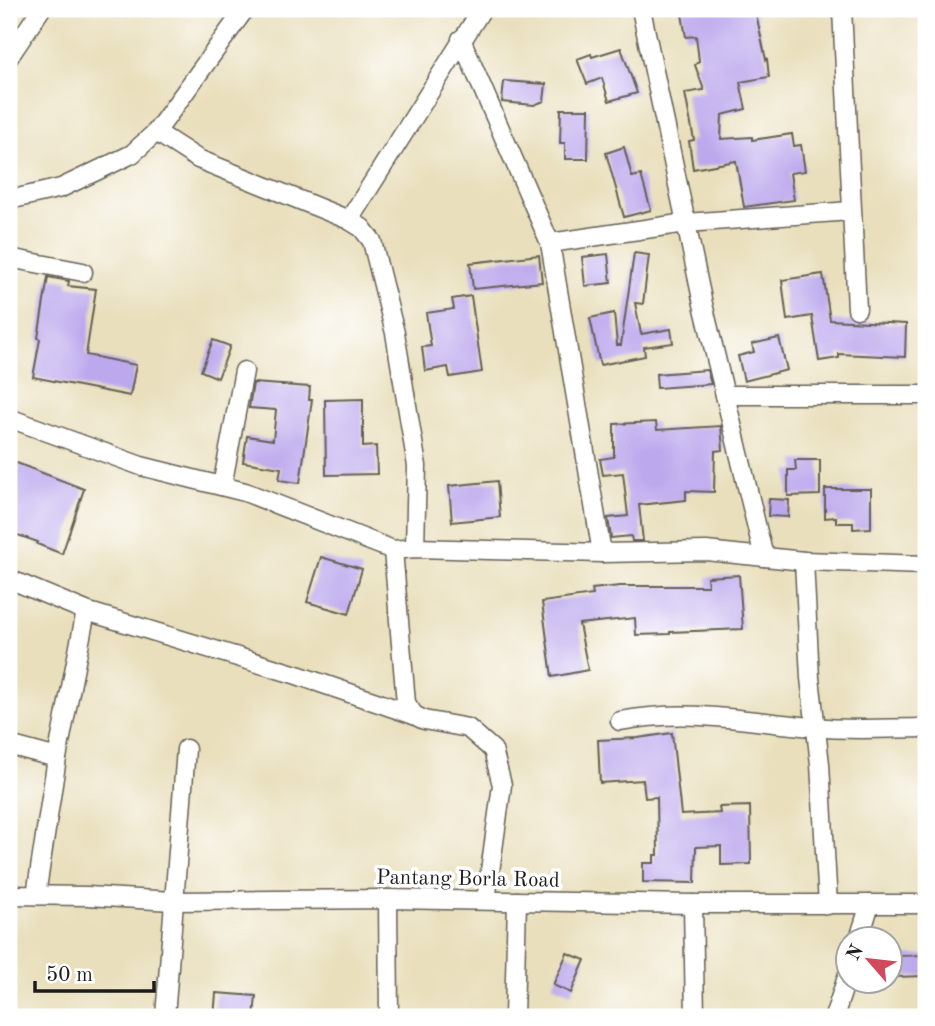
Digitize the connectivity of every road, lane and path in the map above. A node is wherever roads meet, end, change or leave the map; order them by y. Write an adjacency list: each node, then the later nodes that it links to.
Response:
1 (41, 9): 7 (street)
2 (245, 9): 8 (street)
3 (482, 9): 6 (street)
4 (641, 9): 12 (street)
5 (842, 9): 10 (street)
6 (461, 39): 11 (street); 13 (street)
7 (9, 57)
8 (156, 132): 9 (street); 11 (street)
9 (9, 200)
10 (851, 211): 12 (street); 16 (street)
11 (349, 220): 22 (street)
12 (686, 223): 13 (street); 18 (street)
13 (550, 243): 24 (street)
14 (9, 258): 15 (street)
15 (83, 272)
16 (857, 309)
17 (244, 371): 21 (street)
18 (725, 395): 19 (street); 25 (street)
19 (926, 395)
20 (9, 418): 21 (street)
21 (222, 486): 23 (street)
22 (415, 548): 23 (street); 24 (street)
23 (393, 550): 30 (street)
24 (602, 553): 25 (street)
25 (764, 557): 26 (street)
26 (804, 561): 27 (street); 33 (street)
27 (926, 565)
28 (9, 579): 29 (street)
29 (86, 611): 30 (street); 36 (street)
30 (414, 715): 40 (street)
31 (620, 721): 33 (street)
32 (926, 727): 33 (street)
33 (816, 728): 46 (street)
34 (9, 745): 36 (street)
35 (186, 749): 41 (street)
36 (57, 758): 38 (street)
37 (9, 895): 38 (street, Pantang Borla Road)
38 (36, 895): 41 (street, Pantang Borla Road)
39 (388, 899): 40 (street, Pantang Borla Road); 41 (street, Pantang Borla Road); 50 (street)
40 (486, 900): 42 (street, Pantang Borla Road)
41 (173, 901): 49 (street)
42 (517, 901): 43 (street, Pantang Borla Road); 51 (street)
43 (693, 904): 46 (street, Pantang Borla Road); 52 (street)
44 (870, 904): 45 (street, Pantang Borla Road); 46 (street, Pantang Borla Road); 47 (street)
45 (926, 904)
46 (828, 905)
47 (863, 925)
48 (841, 995): 53 (street)
49 (165, 1017)
50 (389, 1017)
51 (514, 1017)
52 (695, 1017)
53 (834, 1017)

